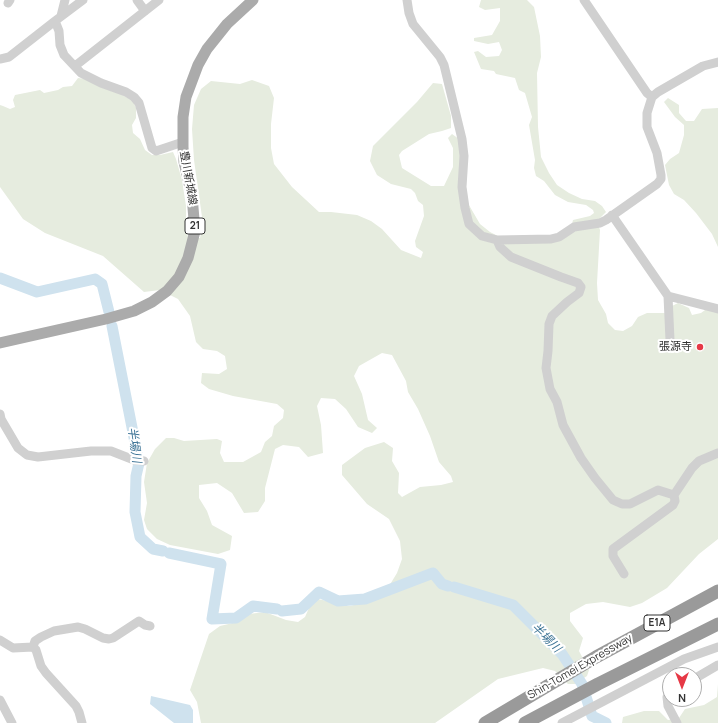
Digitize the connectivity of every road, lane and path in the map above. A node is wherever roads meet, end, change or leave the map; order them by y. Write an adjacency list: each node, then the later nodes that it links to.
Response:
1 (65, 0): 9 (street)
2 (83, 0): 9 (street)
3 (137, 0): 8 (street)
4 (159, 0): 8 (street)
5 (407, 0): 16 (street)
6 (584, 0): 13 (street)
7 (250, 1): 14 (main road, 豊川新城線 / 21)
8 (145, 11): 12 (street)
9 (58, 18): 10 (street); 12 (street)
10 (0, 60)
11 (718, 62): 13 (street)
12 (75, 66): 14 (street)
13 (652, 97): 15 (street)
14 (183, 142): 20 (main road, 豊川新城線 / 21)
15 (612, 215): 16 (street); 17 (street)
16 (497, 240): 24 (street)
17 (668, 296): 18 (street); 19 (street)
18 (718, 309)
19 (670, 340)
20 (0, 344)
21 (0, 414): 23 (street)
22 (718, 453): 24 (street)
23 (140, 461)
24 (674, 495): 25 (street)
25 (624, 574)
26 (718, 591): 38 (highway, Shin-Tomei Expressway / E1A)
27 (718, 624): 39 (highway, Shin-Tomei Expressway / E1A)
28 (150, 626): 30 (street)
29 (0, 640): 30 (street)
30 (33, 647): 37 (street)
31 (718, 647): 40 (street)
32 (718, 665): 33 (street)
33 (702, 674)
34 (0, 700): 36 (street)
35 (669, 707): 41 (street)
36 (12, 723)
37 (82, 723)
38 (485, 723)
39 (525, 723)
40 (562, 723)
41 (677, 723)

